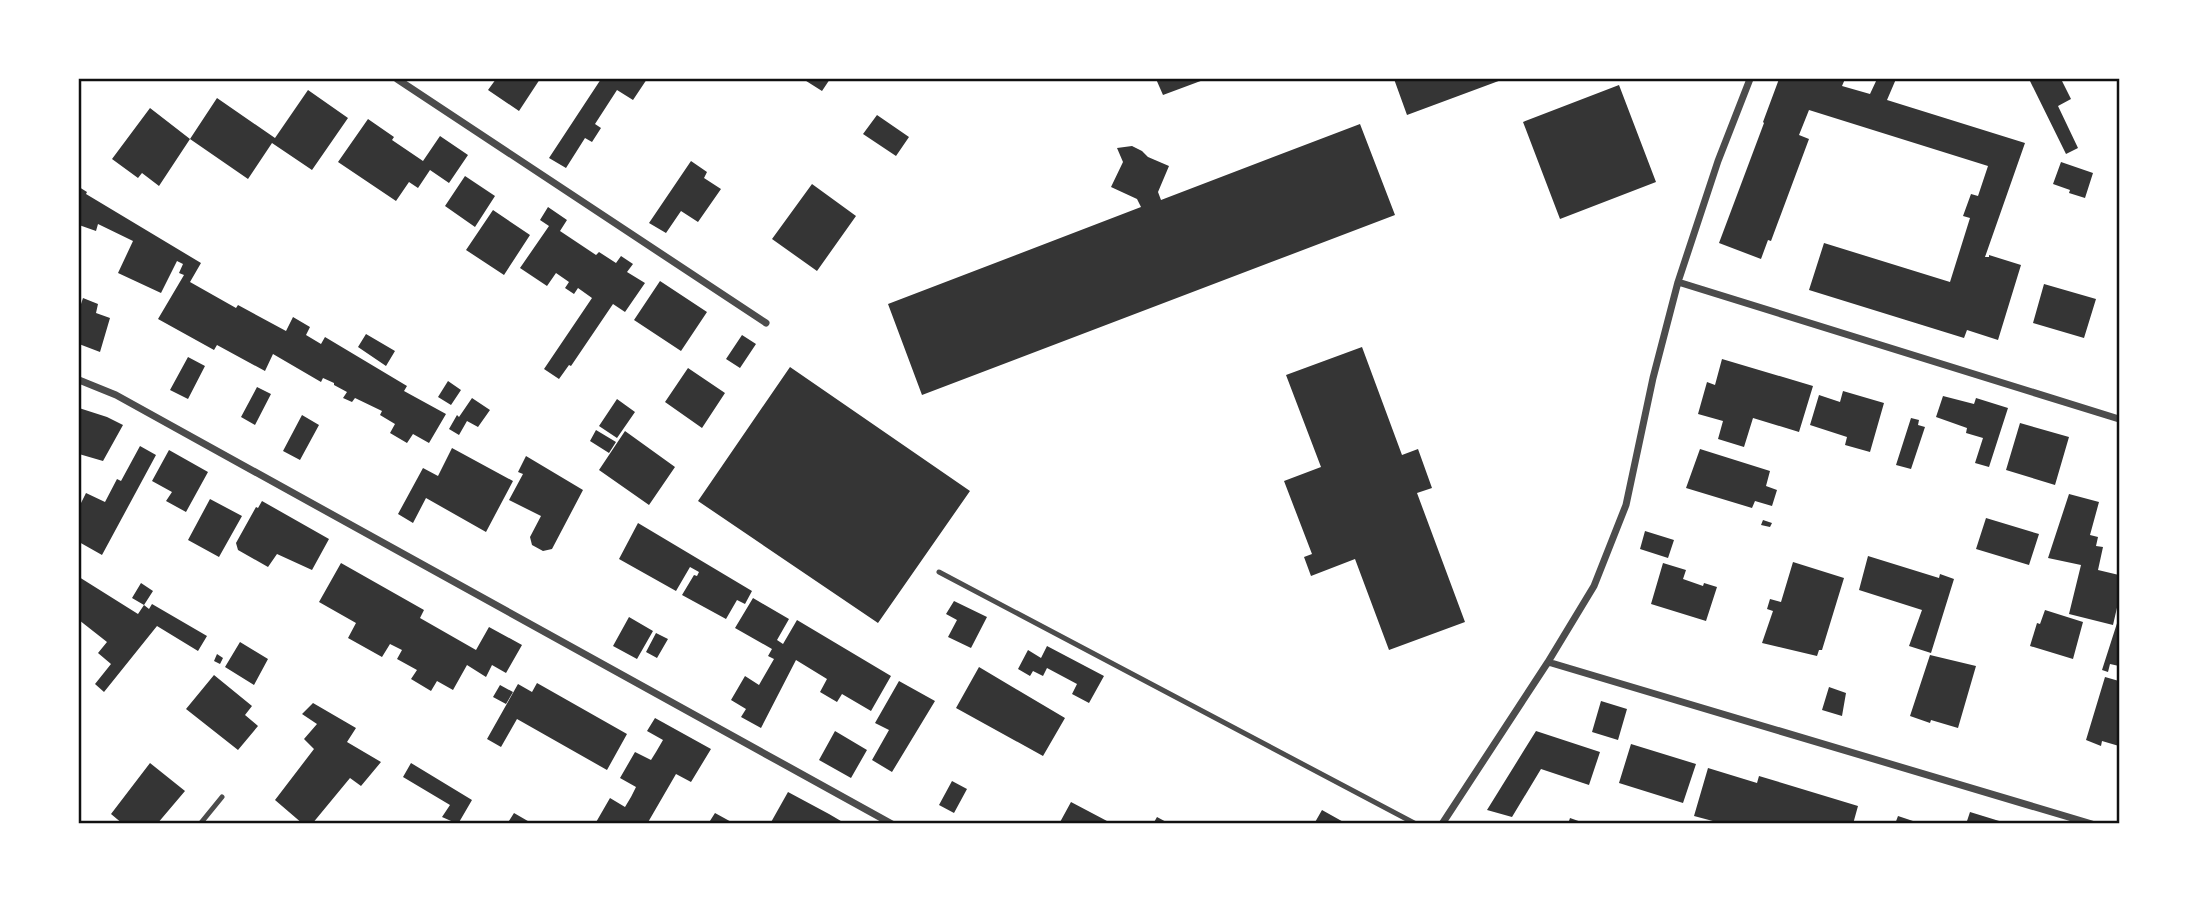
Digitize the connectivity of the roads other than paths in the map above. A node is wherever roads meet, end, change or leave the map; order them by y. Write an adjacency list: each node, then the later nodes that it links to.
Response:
1 (397, 79): 4 (street)
2 (1750, 79): 3 (street)
3 (1678, 282): 6 (street); 8 (street)
4 (766, 323)
5 (79, 380): 11 (street)
6 (2119, 419)
7 (939, 572): 12 (lane)
8 (1548, 662): 13 (street); 14 (street)
9 (222, 797): 10 (lane)
10 (200, 824)
11 (892, 824)
12 (1416, 824)
13 (1442, 824)
14 (2092, 824)

